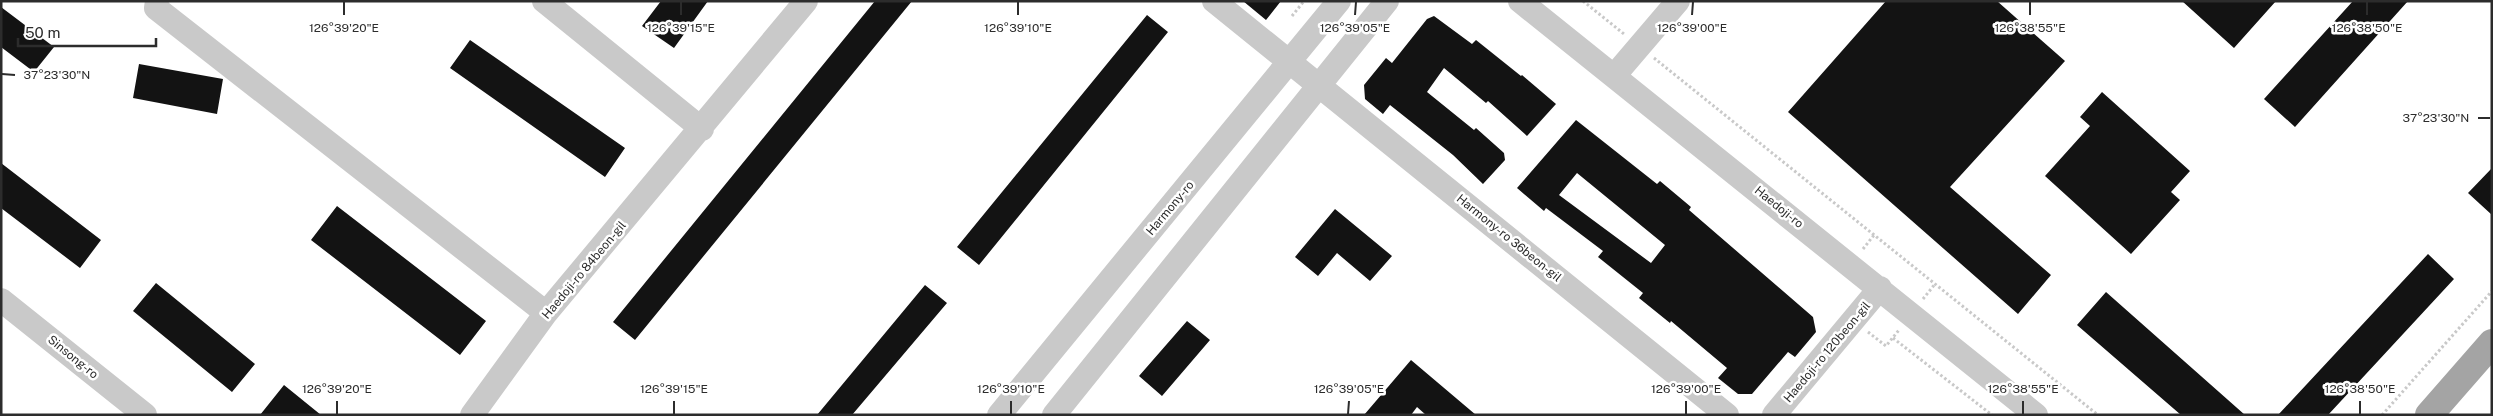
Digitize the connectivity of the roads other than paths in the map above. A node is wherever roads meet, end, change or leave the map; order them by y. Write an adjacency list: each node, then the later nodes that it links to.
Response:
1 (157, 1): 15 (street)
2 (544, 1): 12 (street)
3 (806, 1): 12 (street, Haedoji-ro 84beon-gil)
4 (1214, 1): 9 (street, Harmony-ro 36beon-gil)
5 (1339, 1): 9 (street, Harmony-ro)
6 (1386, 1): 11 (street)
7 (1520, 1): 10 (street, Haedoji-ro)
8 (1678, 1): 10 (street)
9 (1290, 62): 11 (street, Harmony-ro 36beon-gil); 19 (street, Harmony-ro)
10 (1614, 76): 13 (street, Haedoji-ro)
11 (1319, 85): 20 (street); 21 (street, Harmony-ro 36beon-gil)
12 (702, 129): 15 (street, Haedoji-ro 84beon-gil)
13 (1880, 288): 22 (street, Haedoji-ro 120beon-gil); 23 (street, Haedoji-ro)
14 (1, 300): 17 (street, Sinsong-ro)
15 (546, 313): 18 (street, Haedoji-ro 84beon-gil)
16 (2492, 343): 24 (main road)
17 (145, 415)
18 (472, 415)
19 (999, 415)
20 (1054, 415)
21 (1727, 415)
22 (1774, 415)
23 (2036, 415)
24 (2429, 415)

